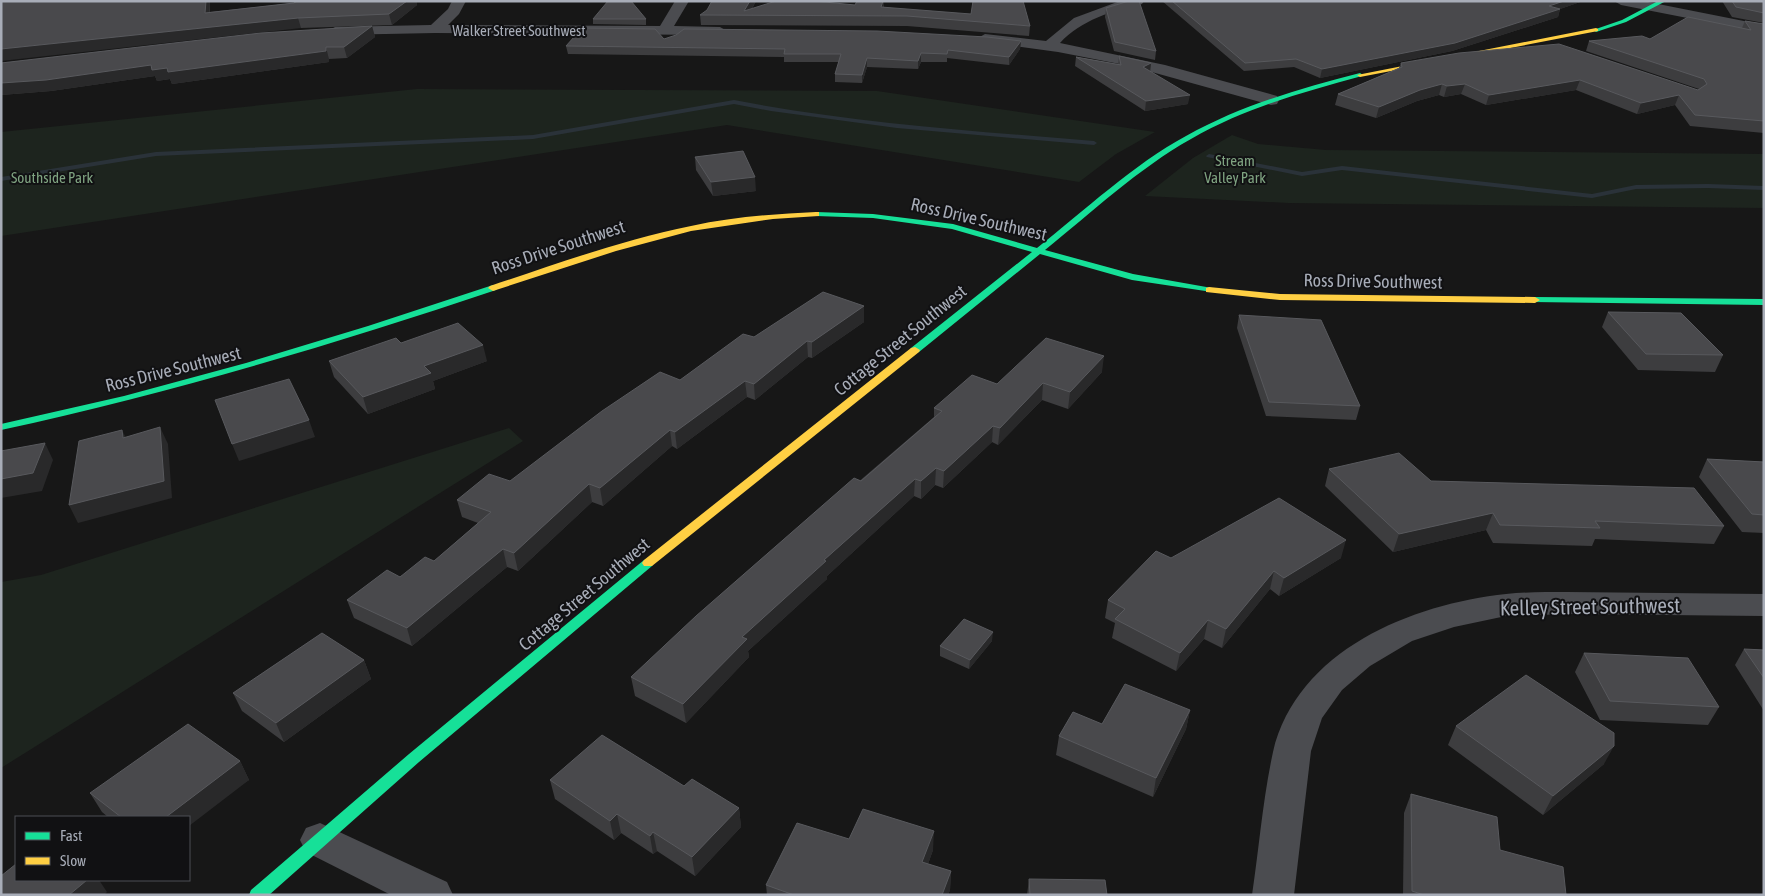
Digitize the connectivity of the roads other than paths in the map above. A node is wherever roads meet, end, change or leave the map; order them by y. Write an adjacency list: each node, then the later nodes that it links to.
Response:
1 (459, 1): 7 (street)
2 (682, 1): 8 (street)
3 (1137, 1): 13 (street)
4 (1621, 1): 5 (street)
5 (1658, 4): 6 (street); 12 (street, Cottage Street Southwest)
6 (1764, 28)
7 (435, 29): 8 (street, Walker Street Southwest); 10 (street, Walker Street Southwest)
8 (664, 31): 9 (street, Walker Street Southwest)
9 (732, 32)
10 (316, 33)
11 (973, 37): 13 (street)
12 (1539, 41): 14 (street); 15 (street, Cottage Street Southwest)
13 (1050, 45): 15 (street)
14 (1570, 52)
15 (1271, 100): 16 (street, Cottage Street Southwest)
16 (1039, 251): 17 (street, Ross Drive Southwest); 18 (street, Ross Drive Southwest); 20 (street, Cottage Street Southwest)
17 (1764, 302)
18 (1, 427)
19 (1764, 605): 23 (street, Kelley Street Southwest)
20 (320, 840): 21 (street, Cottage Street Southwest); 22 (street)
21 (257, 895)
22 (432, 895)
23 (1273, 895)

